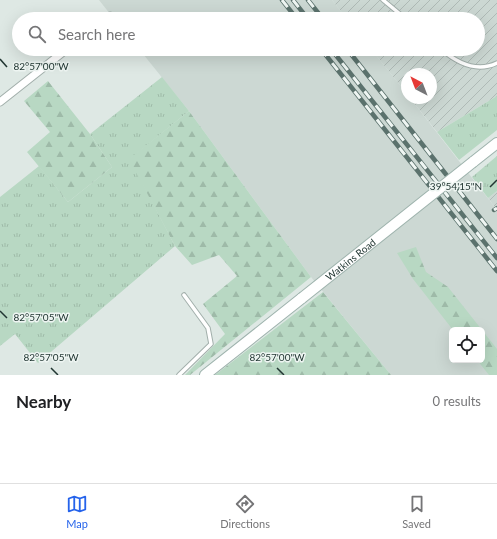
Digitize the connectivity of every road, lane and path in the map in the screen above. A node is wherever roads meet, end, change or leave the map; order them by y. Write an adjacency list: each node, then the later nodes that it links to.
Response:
1 (384, 0): 2 (lane)
2 (398, 12)
3 (58, 56): 6 (street)
4 (450, 56): 5 (lane)
5 (497, 63)
6 (0, 102)
7 (497, 143): 10 (street, Watkins Road, bridge)
8 (184, 295): 9 (lane)
9 (179, 375)
10 (205, 375)

